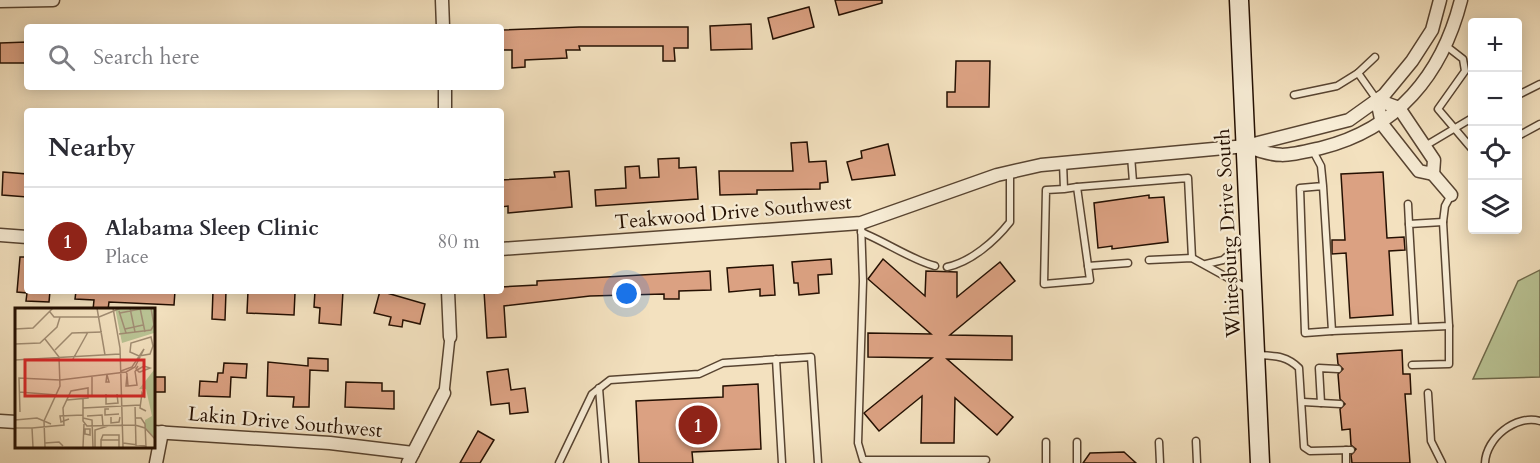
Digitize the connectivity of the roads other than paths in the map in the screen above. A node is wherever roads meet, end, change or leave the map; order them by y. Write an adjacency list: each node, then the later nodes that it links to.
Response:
1 (53, 0): 6 (street)
2 (442, 0): 7 (street)
3 (1239, 0): 24 (main road, Whitesburg Drive South)
4 (1440, 0): 15 (street, Teakwood Drive Southwest)
5 (1461, 0): 8 (street)
6 (0, 1)
7 (444, 24)
8 (1444, 45): 17 (street); 21 (lane)
9 (1375, 57): 10 (lane)
10 (1358, 74): 14 (lane); 15 (lane)
11 (1540, 84): 13 (lane)
12 (445, 90): 16 (street)
13 (1522, 93)
14 (1294, 95)
15 (1377, 100): 17 (street); 19 (street); 24 (street, Teakwood Drive Southwest)
16 (445, 108)
17 (1399, 108): 19 (street); 25 (street)
18 (1468, 121): 21 (lane)
19 (1382, 124): 26 (street); 30 (street)
20 (1540, 124): 22 (lane)
21 (1455, 128): 23 (lane); 25 (lane)
22 (1522, 134)
23 (1468, 143)
24 (1246, 146): 26 (street); 27 (street, Teakwood Drive Southwest); 40 (main road, Whitesburg Drive South)
25 (1425, 146): 30 (street)
26 (1312, 150): 32 (lane)
27 (1131, 156): 28 (street, Teakwood Drive Southwest); 31 (lane)
28 (1063, 163): 29 (street, Teakwood Drive Southwest); 34 (lane)
29 (1010, 172): 39 (street, Teakwood Drive Southwest); 50 (lane)
30 (1433, 174): 35 (street)
31 (1133, 182): 33 (lane); 44 (lane)
32 (1323, 186): 55 (lane); 55 (lane)
33 (1077, 187): 34 (lane); 49 (lane)
34 (1064, 189): 49 (lane)
35 (1451, 195): 37 (lane)
36 (1408, 204): 38 (lane)
37 (1443, 222): 38 (lane); 53 (lane)
38 (1409, 224): 54 (lane)
39 (861, 227): 43 (street, Teakwood Drive Southwest); 48 (lane); 76 (lane)
40 (1250, 234): 47 (lane); 51 (main road, Whitesburg Drive South)
41 (0, 235): 42 (street)
42 (24, 237)
43 (504, 249)
44 (1192, 258): 45 (lane); 47 (lane)
45 (1149, 261)
46 (1128, 262): 49 (lane)
47 (1206, 264): 51 (lane)
48 (935, 266)
49 (1088, 266)
50 (947, 267)
51 (1253, 291): 57 (main road, Whitesburg Drive South)
52 (448, 294): 56 (street)
53 (1449, 326): 54 (lane); 59 (lane)
54 (1414, 327): 55 (lane)
55 (1332, 331)
56 (450, 337): 62 (street)
57 (1256, 355): 64 (lane); 86 (main road, Whitesburg Drive South)
58 (776, 359): 61 (lane); 80 (lane); 81 (lane)
59 (1412, 365)
60 (1338, 369): 65 (lane)
61 (599, 388): 78 (lane); 79 (lane)
62 (444, 393): 75 (street)
63 (1428, 393): 88 (lane)
64 (1303, 402): 65 (lane); 87 (lane)
65 (1321, 403): 66 (lane)
66 (1340, 404)
67 (0, 421): 69 (street)
68 (1540, 421): 89 (lane)
69 (15, 422)
70 (158, 432): 75 (street, Lakin Drive Southwest); 77 (street)
71 (1046, 441): 82 (lane)
72 (1196, 441): 85 (lane)
73 (1077, 442): 83 (lane)
74 (1159, 442): 84 (lane)
75 (410, 458)
76 (986, 460)
77 (156, 463)
78 (559, 463)
79 (605, 463)
80 (782, 463)
81 (818, 463)
82 (1046, 463)
83 (1077, 463)
84 (1160, 463)
85 (1197, 463)
86 (1260, 463)
87 (1346, 463)
88 (1442, 463)
89 (1485, 463)

